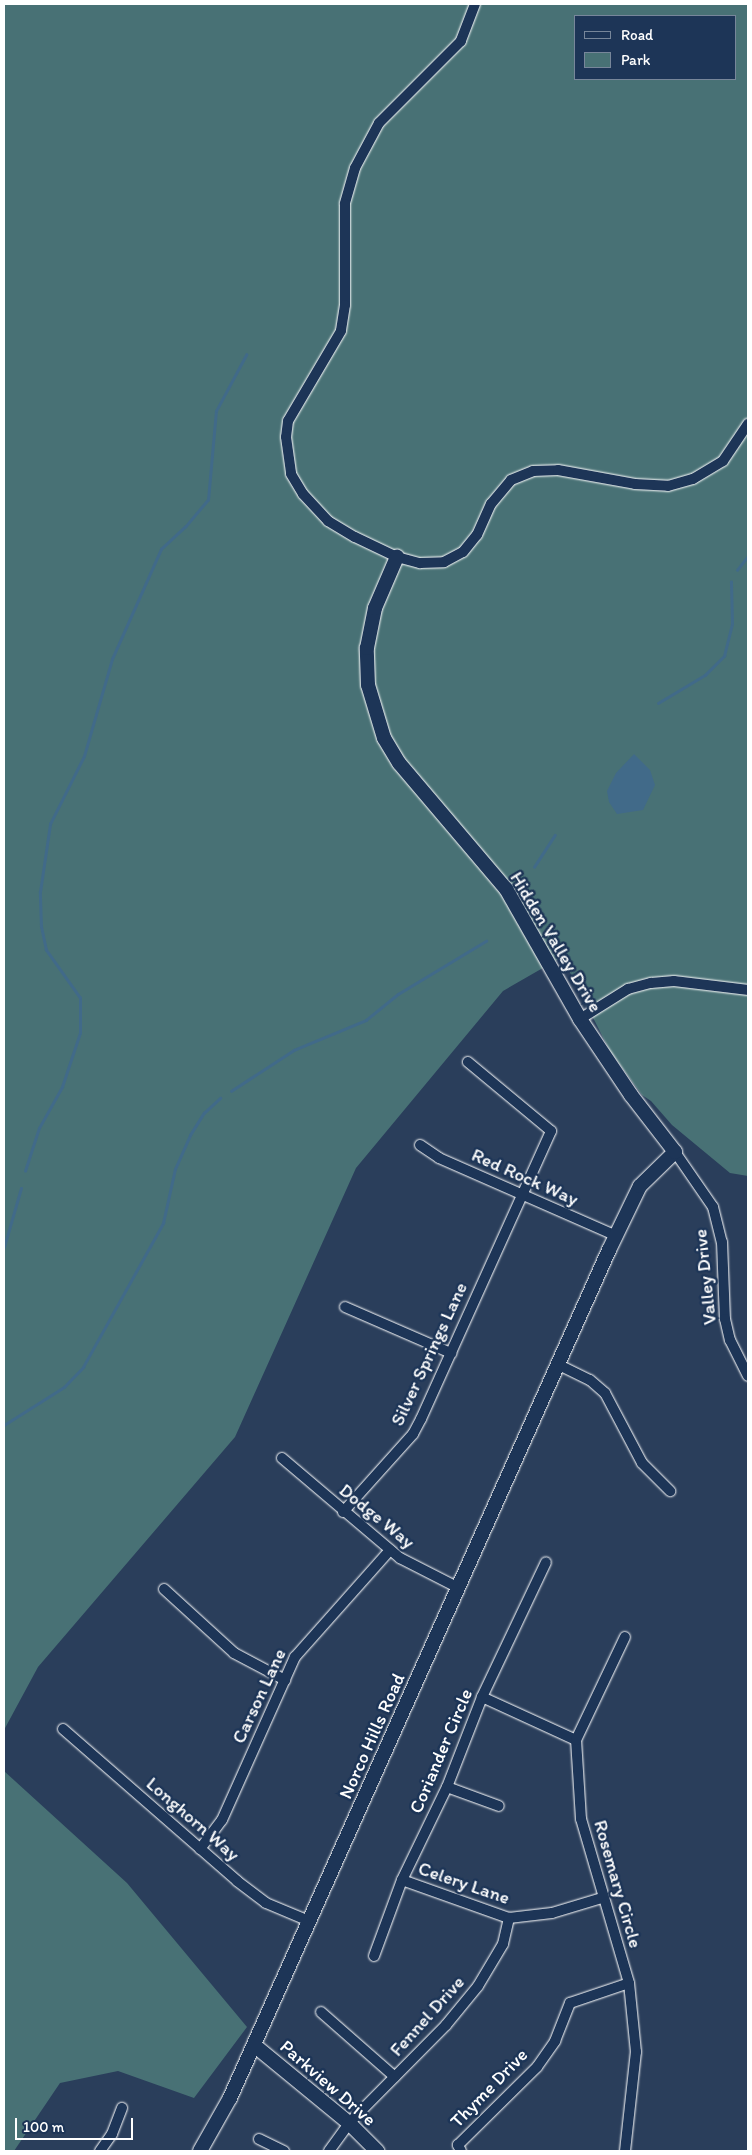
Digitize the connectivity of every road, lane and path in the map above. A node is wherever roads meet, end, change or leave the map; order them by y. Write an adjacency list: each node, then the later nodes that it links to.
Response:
1 (474, 4): 3 (street)
2 (748, 424): 3 (street)
3 (397, 557): 5 (street, Hidden Valley Drive)
4 (748, 990): 5 (street)
5 (580, 1019): 8 (street, Hidden Valley Drive)
6 (468, 1062): 9 (street, Silver Springs Lane)
7 (420, 1145): 9 (street, Red Rock Way)
8 (675, 1152): 10 (street); 14 (street, Valley Drive)
9 (522, 1194): 10 (street, Red Rock Way); 12 (street, Silver Springs Lane)
10 (617, 1236): 13 (street, Norco Hills Road)
11 (345, 1306): 12 (street)
12 (451, 1353): 17 (street, Silver Springs Lane)
13 (559, 1365): 16 (street); 20 (street, Norco Hills Road)
14 (748, 1376)
15 (282, 1458): 17 (street, Dodge Way)
16 (670, 1491)
17 (343, 1512): 18 (street, Dodge Way)
18 (390, 1550): 20 (street, Dodge Way); 23 (street, Carson Lane)
19 (546, 1562): 24 (street, Coriander Circle)
20 (459, 1588): 33 (street, Norco Hills Road)
21 (164, 1589): 23 (street)
22 (625, 1637): 26 (street, Rosemary Circle)
23 (285, 1680): 29 (street, Carson Lane)
24 (482, 1697): 26 (street); 27 (street, Coriander Circle)
25 (63, 1729): 29 (street, Longhorn Way)
26 (576, 1740): 31 (street, Rosemary Circle)
27 (447, 1787): 28 (street); 30 (street, Coriander Circle)
28 (499, 1806)
29 (200, 1849): 33 (street, Longhorn Way)
30 (402, 1880): 32 (street, Celery Lane); 34 (street, Coriander Circle)
31 (602, 1898): 32 (street, Celery Lane); 35 (street, Rosemary Circle)
32 (508, 1918): 38 (street, Fennel Drive)
33 (309, 1921): 37 (street, Norco Hills Road)
34 (374, 1956)
35 (629, 1983): 42 (street, Thyme Drive); 48 (street, Rosemary Circle)
36 (322, 2012): 38 (street)
37 (254, 2044): 40 (street, Parkview Drive); 44 (street, Norco Hills Road)
38 (394, 2077): 40 (street, Fennel Drive)
39 (122, 2108): 43 (street)
40 (349, 2123): 46 (street, Fennel Drive); 47 (street, Parkview Drive)
41 (259, 2139): 45 (street)
42 (459, 2148)
43 (100, 2151)
44 (200, 2151)
45 (284, 2151)
46 (329, 2151)
47 (377, 2151)
48 (625, 2151)

